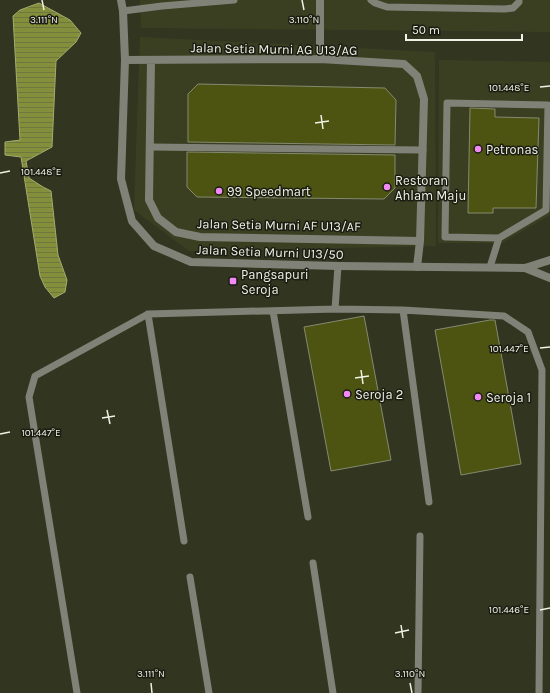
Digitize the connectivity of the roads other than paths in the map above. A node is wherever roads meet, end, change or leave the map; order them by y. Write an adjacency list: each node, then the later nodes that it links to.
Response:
1 (121, 0): 7 (street, Jalan Setia Murni U13/50)
2 (234, 0): 6 (lane)
3 (320, 0): 8 (street)
4 (371, 0): 5 (lane)
5 (519, 0)
6 (162, 3): 7 (lane)
7 (123, 11): 9 (street, Jalan Setia Murni U13/50)
8 (320, 59): 10 (street, Jalan Setia Murni AG U13/AG); 13 (street, Jalan Setia Murni AG U13/AG)
9 (125, 60): 10 (street, Jalan Setia Murni AG U13/AG); 17 (street, Jalan Setia Murni U13/50)
10 (151, 60): 12 (street, Jalan Setia Murni AF U13/AF)
11 (549, 146): 14 (lane); 14 (lane)
12 (150, 147): 13 (lane); 15 (street, Jalan Setia Murni AF U13/AF)
13 (423, 150): 15 (street, Jalan Setia Murni AG U13/AG)
14 (499, 238): 19 (lane)
15 (420, 240): 18 (street, Jalan Setia Murni AG U13/AG)
16 (550, 260): 20 (street)
17 (338, 266): 18 (street, Jalan Setia Murni U13/50); 22 (lane)
18 (417, 267): 19 (street, Jalan Setia Murni U13/50)
19 (490, 267): 20 (street, Jalan Setia Murni U13/50)
20 (525, 268): 21 (street)
21 (550, 278)
22 (335, 309): 23 (lane); 24 (lane)
23 (403, 310): 26 (lane); 36 (lane)
24 (273, 311): 25 (lane); 27 (lane)
25 (148, 314): 29 (lane); 32 (lane)
26 (429, 502)
27 (308, 517)
28 (420, 536): 35 (lane)
29 (184, 541)
30 (314, 563): 34 (lane)
31 (190, 577): 33 (lane)
32 (77, 693)
33 (209, 693)
34 (333, 693)
35 (418, 693)
36 (539, 693)

